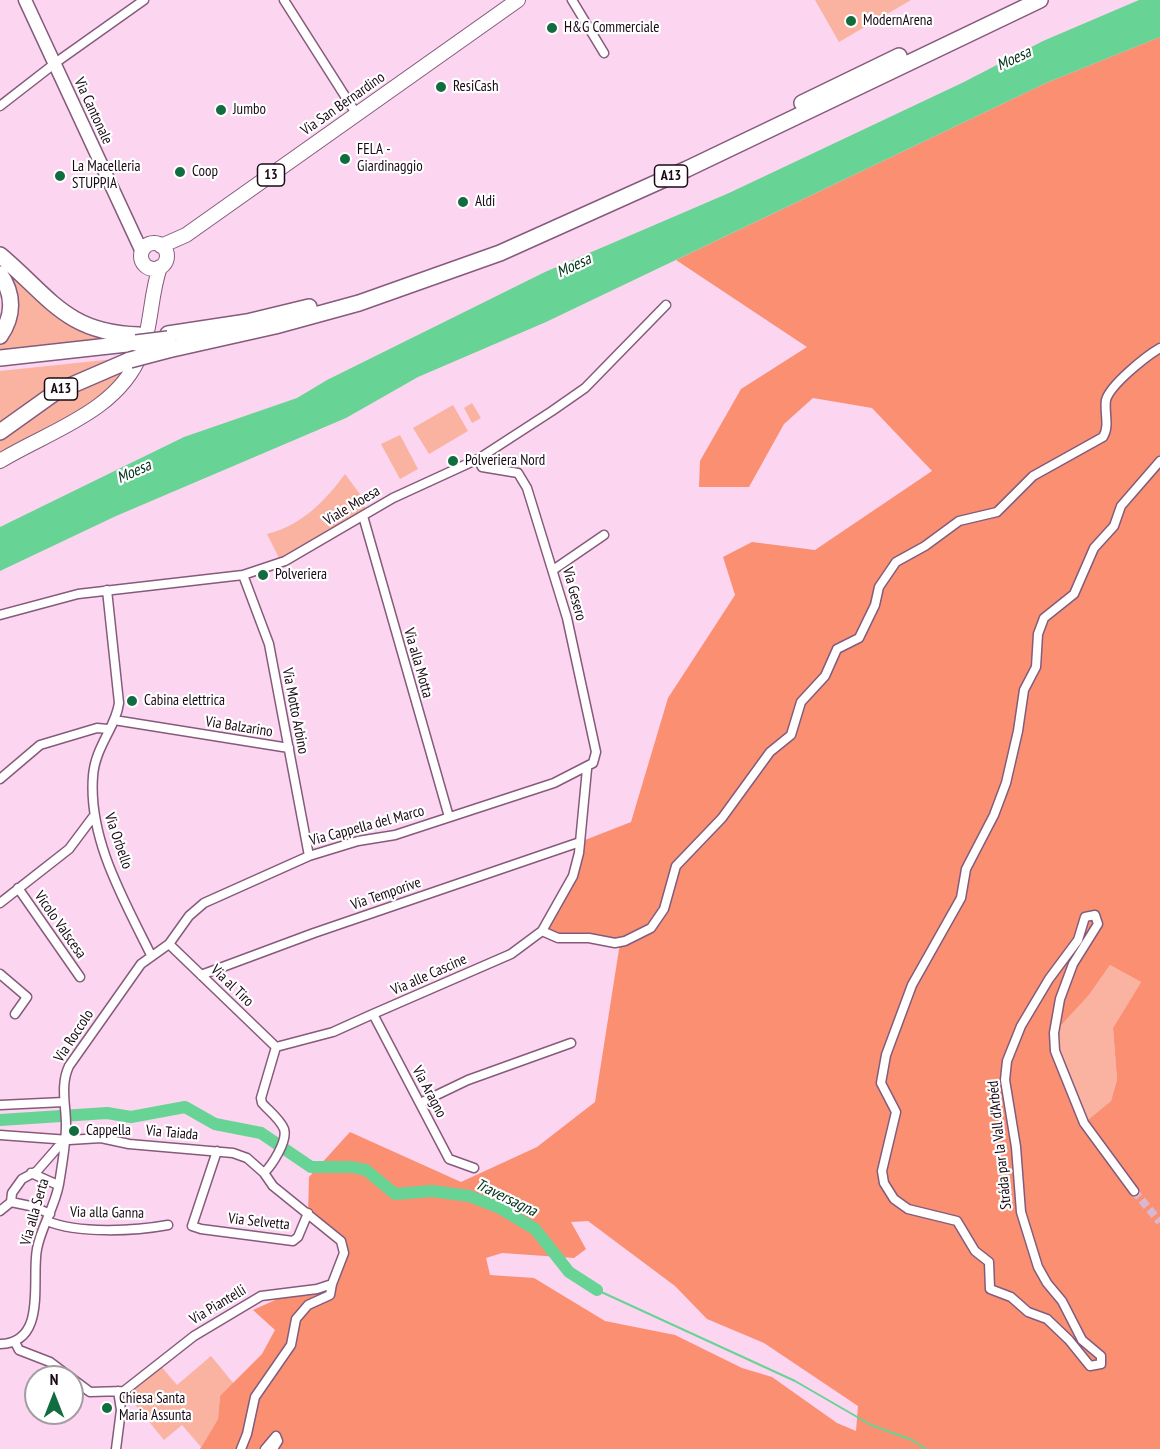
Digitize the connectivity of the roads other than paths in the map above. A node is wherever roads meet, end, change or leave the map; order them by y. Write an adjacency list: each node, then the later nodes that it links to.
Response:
1 (25, 0): 9 (street, Via Cantonale)
2 (144, 0): 9 (street)
3 (284, 0): 11 (street)
4 (518, 0): 11 (main road, Via San Bernardino / 13)
5 (572, 0): 8 (street)
6 (1018, 0): 16 (highway, A13)
7 (1040, 0): 16 (highway, A13)
8 (604, 53)
9 (53, 65): 10 (street); 13 (street, Via Cantonale)
10 (0, 106)
11 (357, 115): 13 (main road, Via San Bernardino / 13)
12 (0, 255): 18 (highway, A13)
13 (155, 256): 25 (main road)
14 (0, 274): 17 (highway)
15 (666, 305): 23 (street, Viale Moesa)
16 (203, 335): 18 (highway, A13)
17 (0, 336)
18 (135, 347): 20 (highway, A13); 21 (highway, A13); 22 (highway, A13)
19 (1160, 348): 43 (street)
20 (0, 358)
21 (0, 365)
22 (0, 432)
23 (478, 459): 26 (street, Viale Moesa); 28 (street, Via Gesero)
24 (1160, 460): 63 (street, Stráda par la Vall d'Arbéd)
25 (0, 461)
26 (363, 516): 29 (street, Viale Moesa); 38 (street, Via alla Motta)
27 (604, 535): 28 (street)
28 (553, 570): 35 (street, Via Gesero)
29 (243, 575): 30 (street, Viale Moesa); 34 (street, Via Motto Arbino)
30 (107, 590): 31 (street, Viale Moesa); 32 (street, Via Orbello)
31 (0, 615)
32 (114, 720): 33 (street, Via Orbello); 34 (street, Via Balzarino)
33 (108, 729): 36 (street); 37 (street, Via Orbello)
34 (289, 748): 40 (street, Via Motto Arbino)
35 (587, 769): 38 (street, Via Cappella del Marco); 39 (street, Via alle Cascine)
36 (0, 779)
37 (93, 817): 41 (street); 45 (street, Via Orbello)
38 (449, 817): 40 (street, Via Cappella del Marco)
39 (580, 842): 43 (street, Via alle Cascine); 47 (street, Via Temporive)
40 (309, 856): 44 (street, Via Cappella del Marco)
41 (18, 888): 42 (street); 48 (street, Vicolo Valscesa)
42 (0, 903)
43 (542, 931): 50 (street, Via alle Cascine)
44 (169, 944): 45 (street, Via Cappella del Marco); 47 (street, Via al Tiro)
45 (147, 958): 54 (street, Via Roccolo)
46 (0, 975): 49 (street)
47 (201, 975): 52 (street, Via al Tiro)
48 (80, 977)
49 (15, 1014)
50 (373, 1014): 52 (street, Via alle Cascine); 53 (street, Via Aragno)
51 (571, 1043): 53 (street)
52 (276, 1047): 61 (street)
53 (420, 1103): 59 (street, Via Aragno)
54 (64, 1104): 55 (street); 57 (street, Via Roccolo)
55 (0, 1105)
56 (0, 1135): 57 (street, Via Taiada)
57 (65, 1139): 58 (street, Via Taiada); 60 (street); 62 (street, Via alla Serta)
58 (217, 1151): 61 (street, Via Taiada); 66 (street, Via Selvetta)
59 (474, 1168)
60 (31, 1173): 62 (street); 64 (street)
61 (264, 1173): 66 (street, Via Taiada)
62 (58, 1185): 67 (street, Via alla Serta)
63 (1134, 1191)
64 (10, 1202): 65 (street); 67 (street, Via alla Ganna)
65 (0, 1211)
66 (308, 1213): 69 (street, Via Taiada)
67 (49, 1218): 68 (street, Via alla Ganna); 70 (street, Via alla Serta)
68 (168, 1225)
69 (332, 1284): 72 (street, Via Piantelli); 74 (street)
70 (15, 1342): 71 (street); 72 (street)
71 (0, 1344)
72 (121, 1391): 73 (street)
73 (116, 1449)
74 (241, 1449)
75 (265, 1449): 76 (street)
76 (273, 1449)

